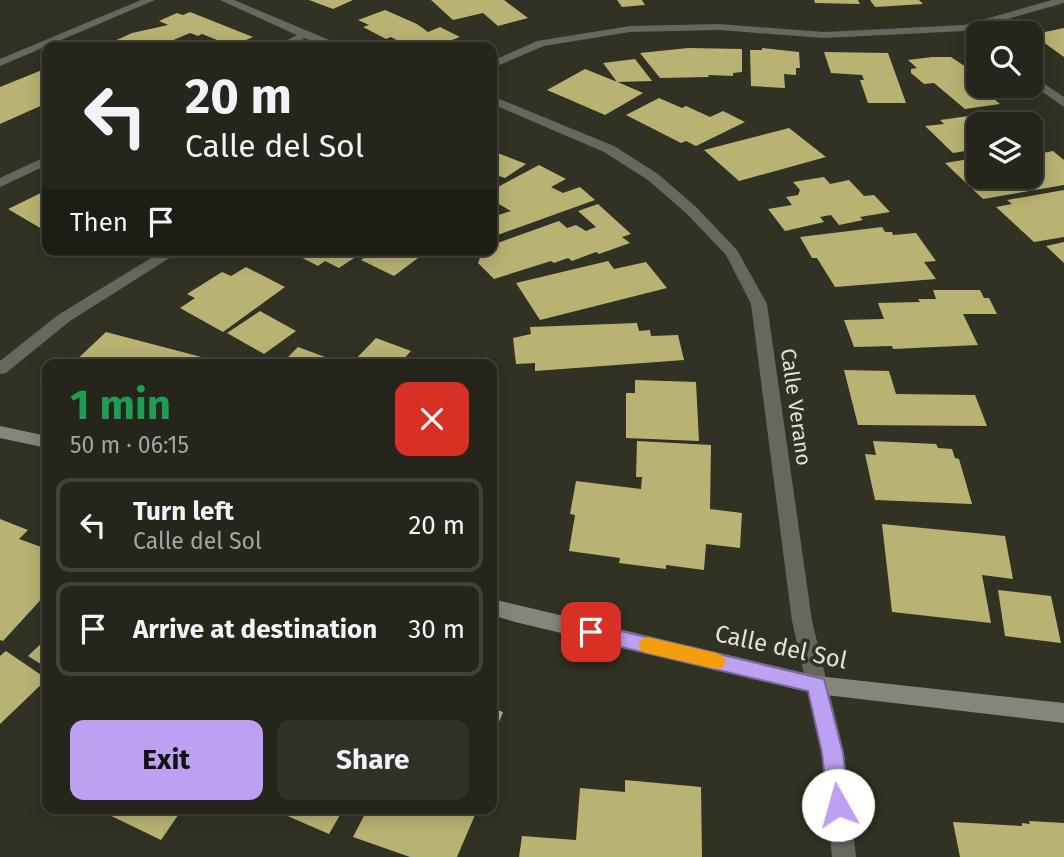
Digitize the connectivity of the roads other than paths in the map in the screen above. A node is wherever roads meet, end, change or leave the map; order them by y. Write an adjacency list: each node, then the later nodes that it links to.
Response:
1 (150, 0): 6 (street)
2 (225, 0): 5 (street)
3 (1063, 0): 4 (street)
4 (965, 28): 11 (street)
5 (305, 35): 7 (street); 8 (street)
6 (50, 42)
7 (290, 42)
8 (325, 42)
9 (42, 45): 10 (street)
10 (0, 63)
11 (497, 63)
12 (1043, 87): 14 (street)
13 (497, 102): 22 (street, Calle Verano)
14 (1064, 103)
15 (42, 162): 16 (street)
16 (0, 183)
17 (165, 256): 18 (street)
18 (0, 369)
19 (0, 432): 20 (street)
20 (42, 441)
21 (497, 609): 22 (street, Calle del Sol)
22 (817, 685): 23 (street, Calle del Sol); 24 (street, Calle Verano)
23 (1064, 713)
24 (844, 857)

